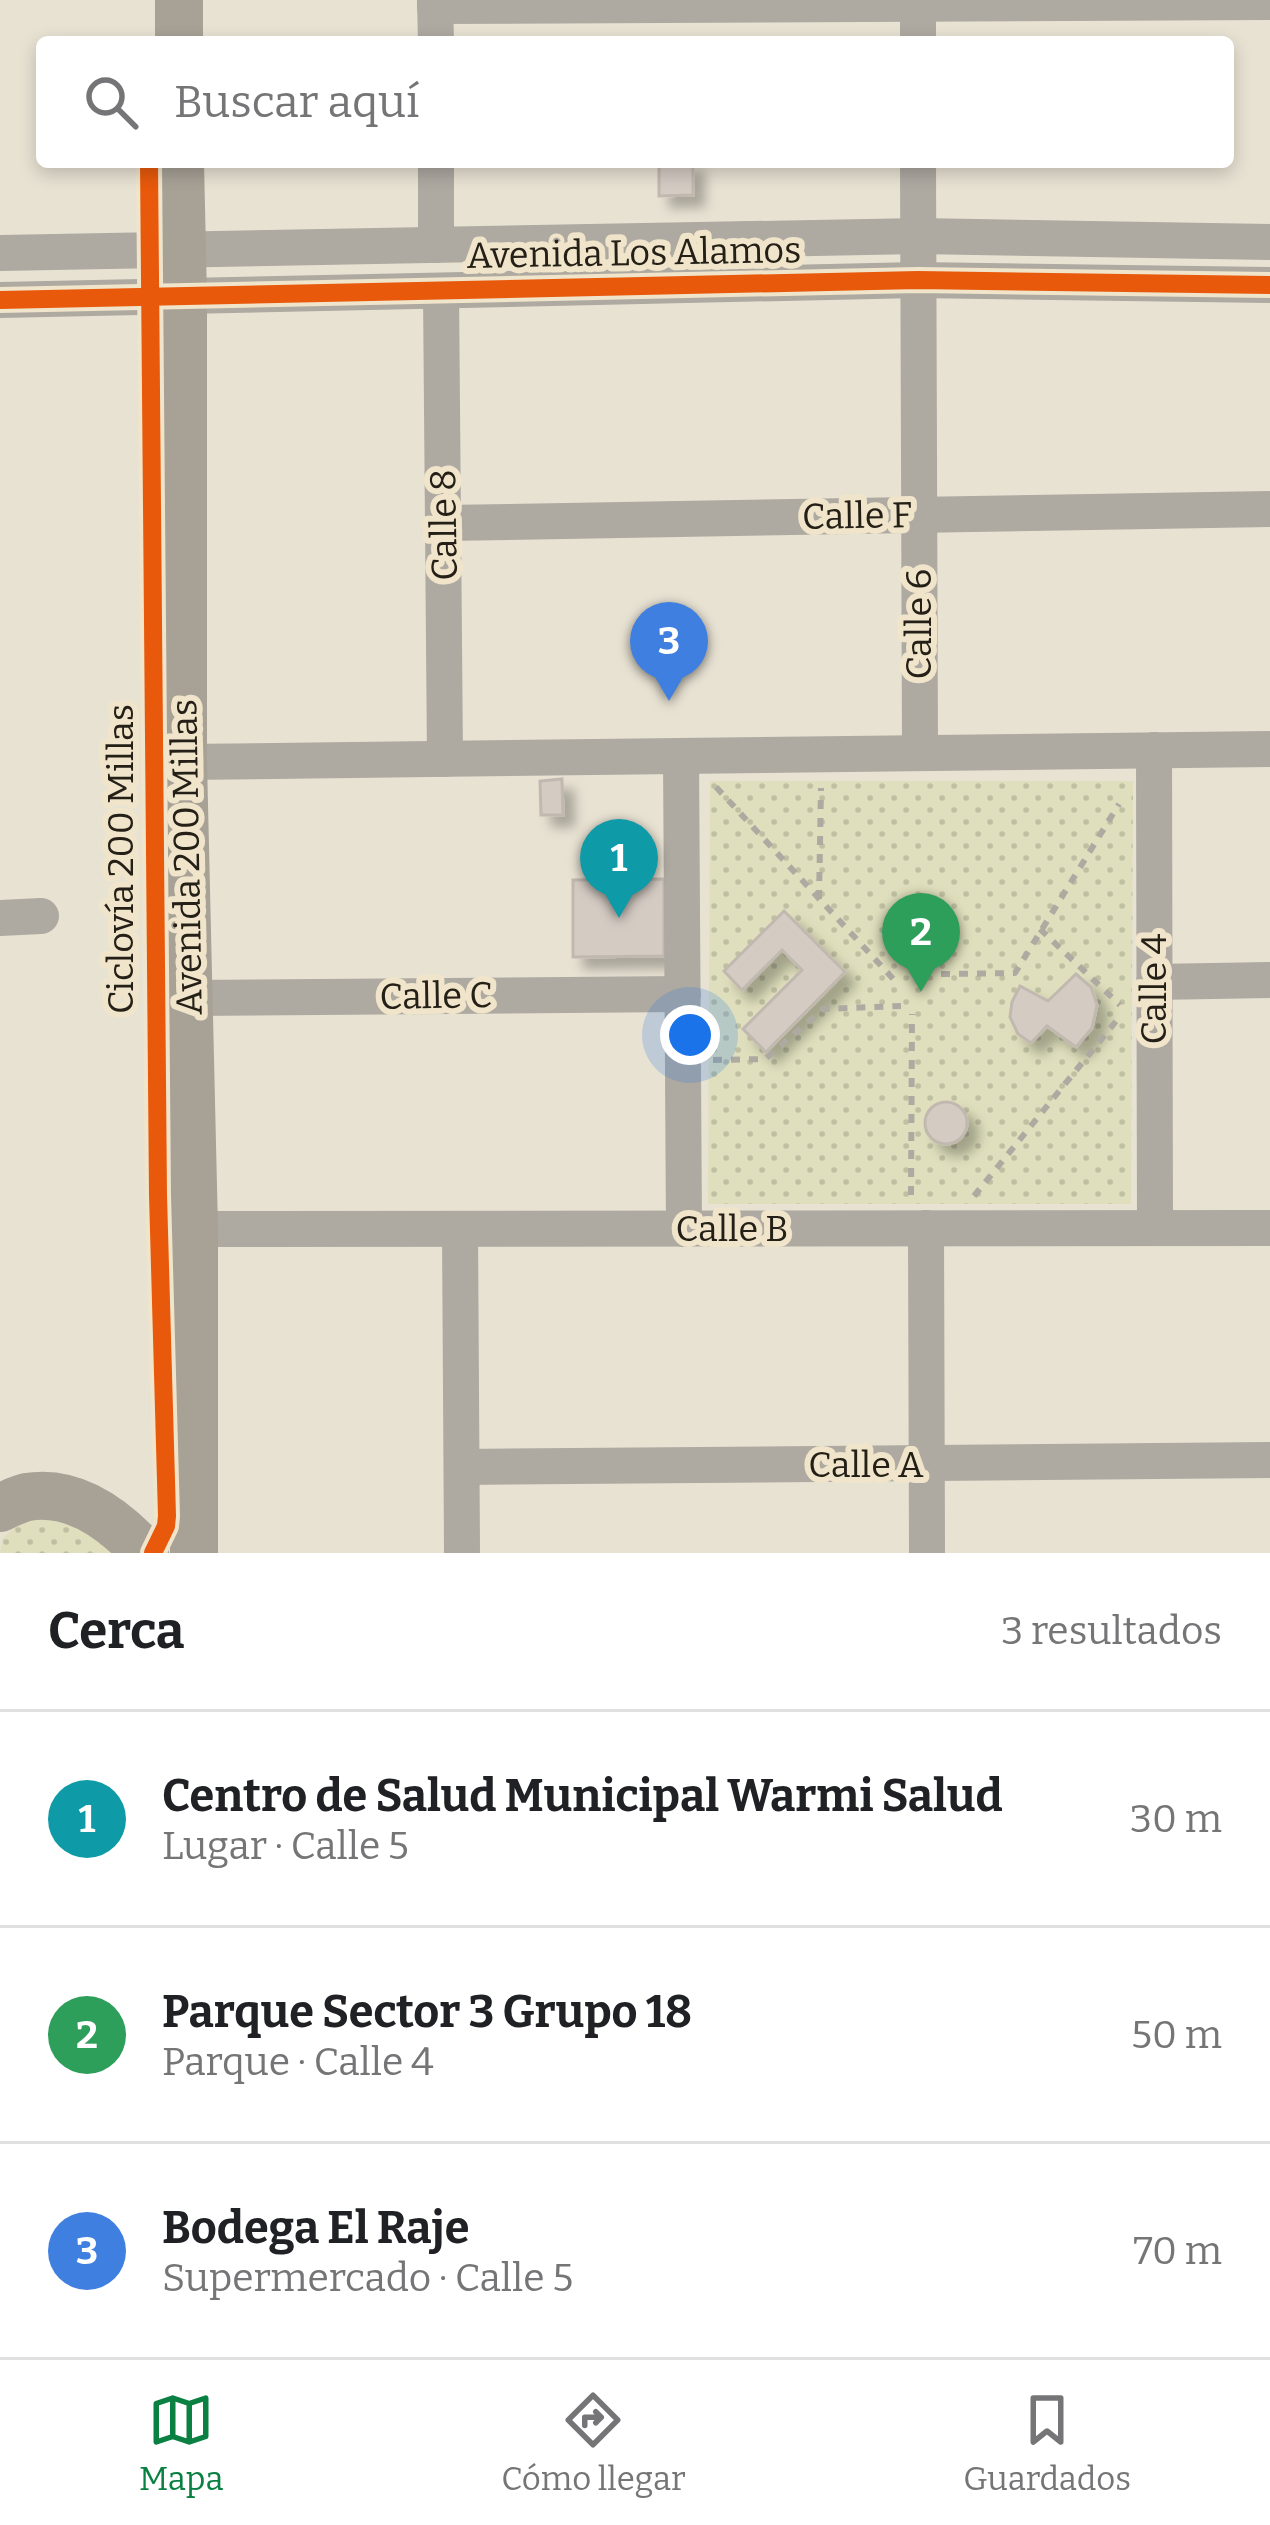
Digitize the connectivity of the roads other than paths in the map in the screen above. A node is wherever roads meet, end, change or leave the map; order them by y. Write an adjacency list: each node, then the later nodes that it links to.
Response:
1 (178, 0): 5 (main road)
2 (918, 2): 3 (street); 4 (street); 6 (street)
3 (1270, 2)
4 (436, 16)
5 (179, 36)
6 (918, 36)
7 (180, 168): 14 (main road, Avenida 200 Millas)
8 (436, 168): 12 (street)
9 (918, 168): 10 (street, Calle 6)
10 (919, 236): 11 (street, Avenida Los Alamos); 12 (street, Avenida Los Alamos); 15 (street, Calle 6)
11 (1270, 242)
12 (436, 245): 14 (street, Avenida Los Alamos)
13 (0, 253): 14 (street, Avenida Los Alamos)
14 (182, 274): 17 (street, Avenida Los Alamos); 18 (street, Avenida Los Alamos); 27 (main road, Avenida 200 Millas)
15 (918, 280): 16 (street, Avenida Los Alamos); 17 (street, Avenida Los Alamos); 20 (street, Calle 6)
16 (1270, 285)
17 (441, 291): 21 (street, Calle 8)
18 (0, 300)
19 (1270, 509): 20 (street, Calle F)
20 (919, 515): 21 (street, Calle F); 24 (street, Calle 6)
21 (445, 523): 26 (street, Calle 8)
22 (1270, 749): 23 (street)
23 (1154, 750): 24 (street); 31 (street, Calle 4)
24 (920, 753): 25 (street)
25 (684, 756): 26 (street); 32 (street)
26 (445, 759): 27 (street)
27 (183, 762): 33 (main road, Avenida 200 Millas)
28 (41, 916): 29 (street)
29 (0, 918)
30 (1270, 980): 31 (street)
31 (1154, 982): 34 (street, Calle 4)
32 (682, 994): 33 (street, Calle C); 38 (street)
33 (189, 998): 36 (main road, Avenida 200 Millas)
34 (1155, 1228): 35 (street, Calle B); 39 (street, Calle B)
35 (1270, 1228)
36 (194, 1229): 37 (street, Calle B); 45 (main road, Avenida 200 Millas)
37 (460, 1229): 38 (street, Calle B); 42 (street)
38 (684, 1229): 39 (street, Calle B)
39 (928, 1229): 41 (street)
40 (1270, 1460): 41 (street, Calle A)
41 (927, 1465): 42 (street, Calle A); 47 (street)
42 (462, 1467): 46 (street)
43 (0, 1508): 44 (main road)
44 (145, 1553)
45 (194, 1553)
46 (463, 1553)
47 (927, 1553)

